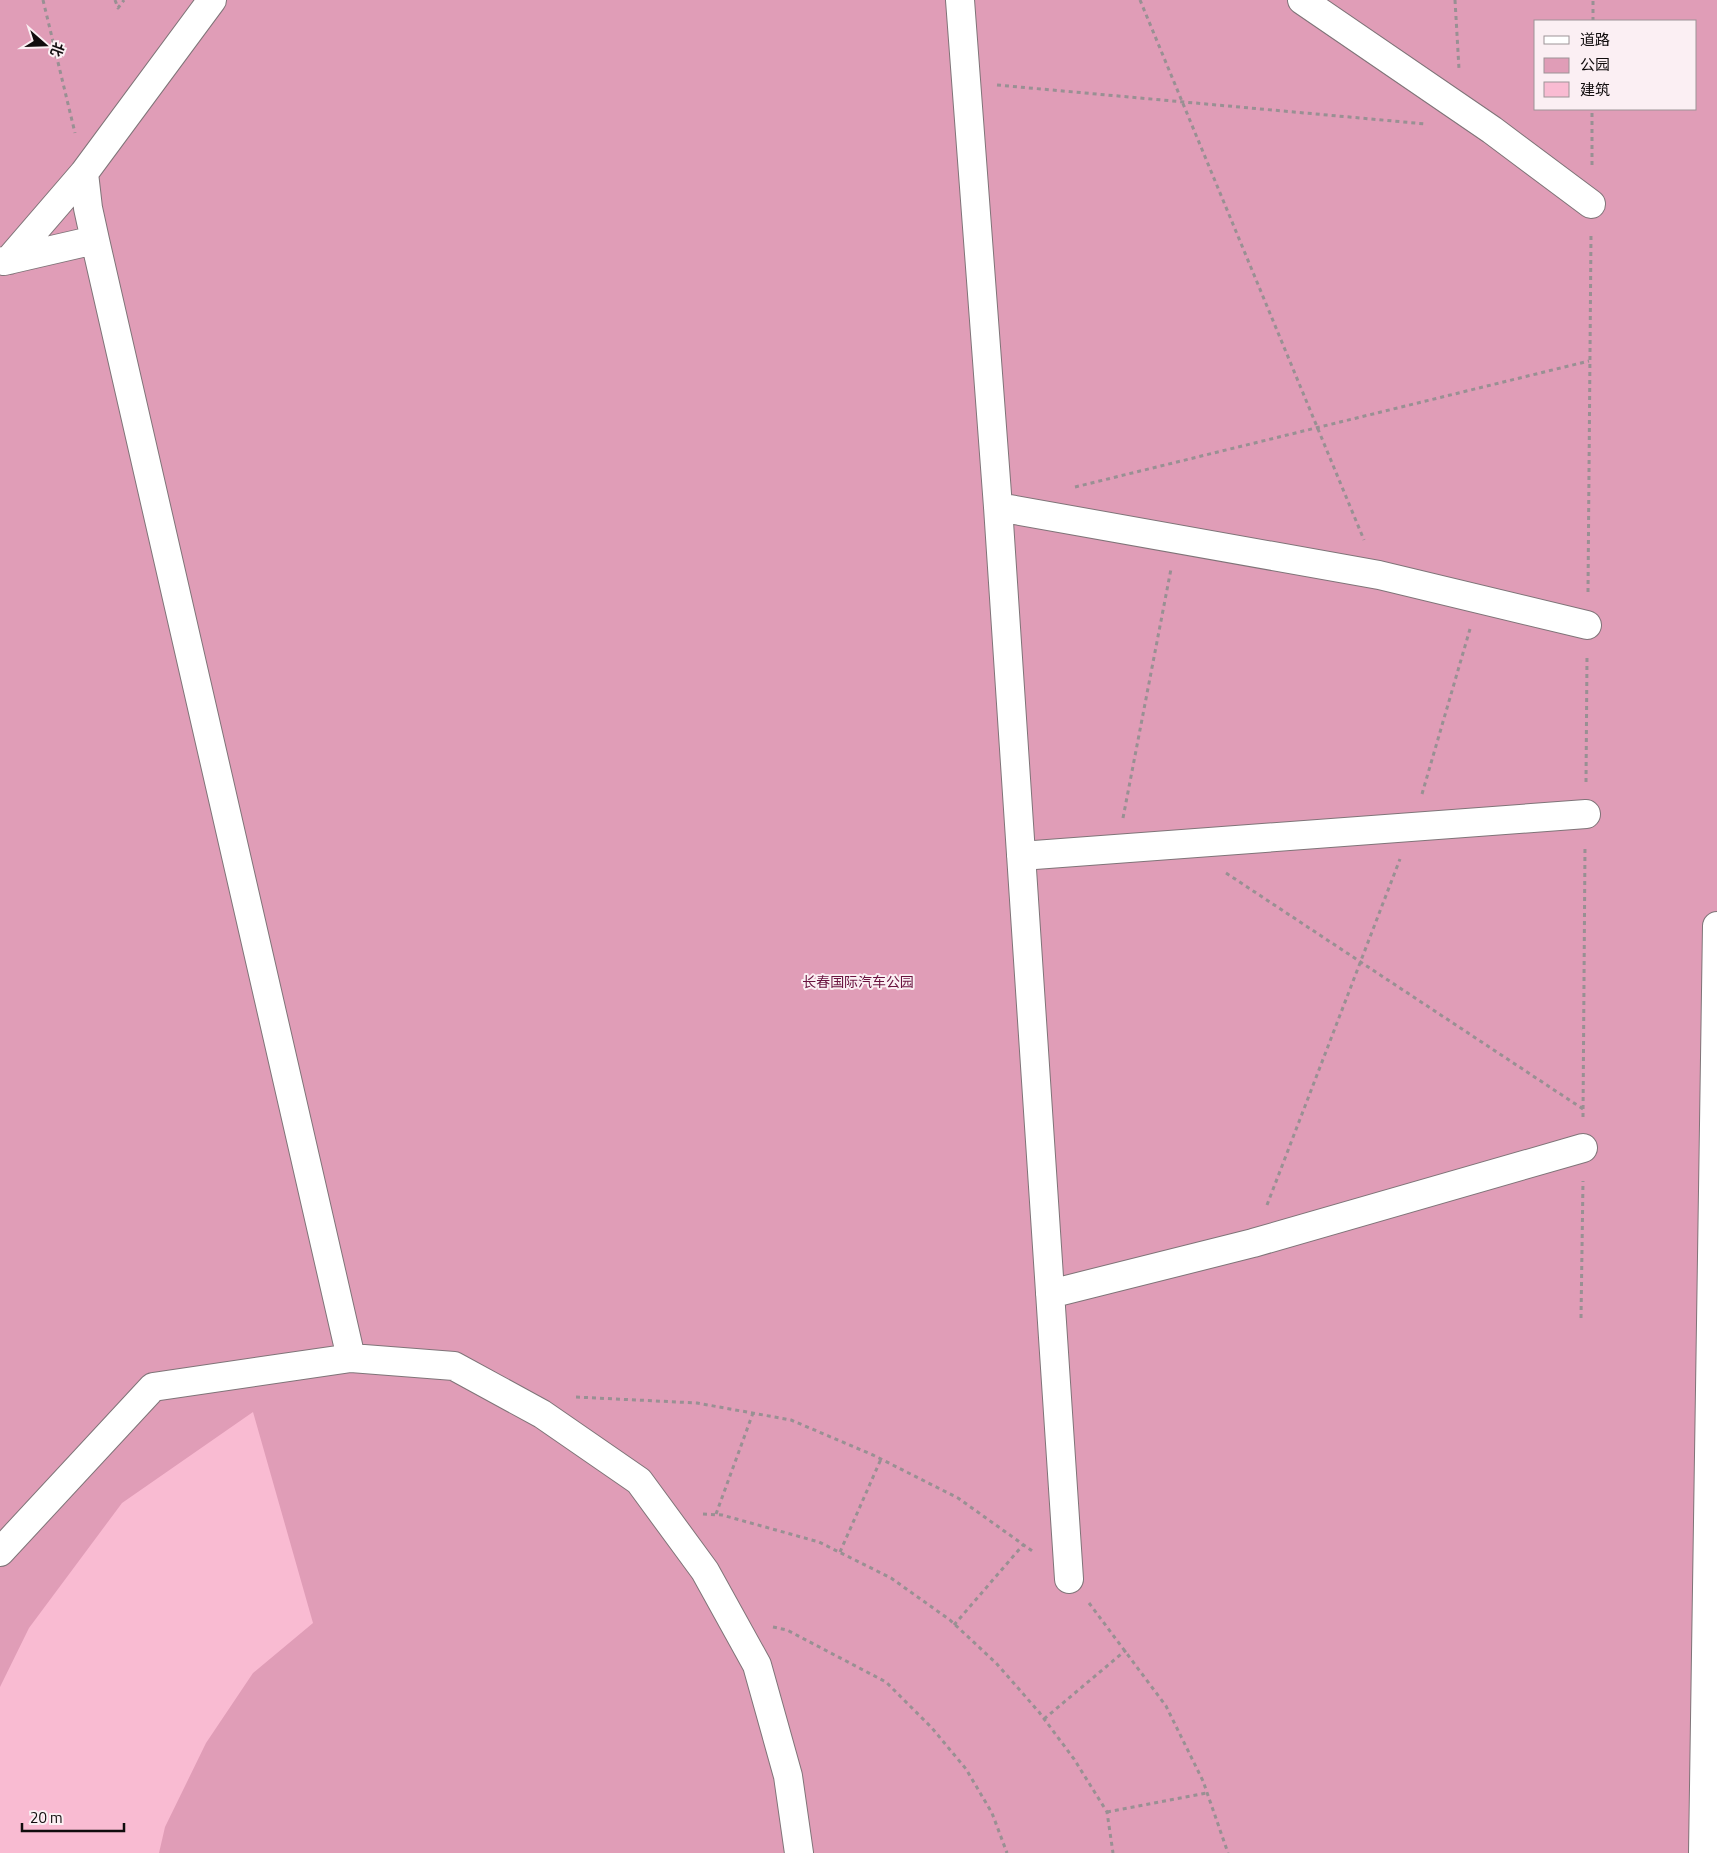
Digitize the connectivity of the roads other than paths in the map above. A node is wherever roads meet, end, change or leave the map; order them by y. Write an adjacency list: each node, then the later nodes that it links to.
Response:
1 (212, 0): 4 (lane)
2 (960, 0): 8 (lane)
3 (1302, 0): 5 (lane)
4 (84, 173): 6 (lane); 7 (lane)
5 (1591, 204)
6 (95, 240): 7 (lane); 15 (lane)
7 (4, 261)
8 (998, 507): 9 (lane); 11 (lane)
9 (1587, 625)
10 (1586, 814): 11 (lane)
11 (1021, 856): 14 (lane)
12 (1717, 926): 19 (lane)
13 (1583, 1148): 14 (lane)
14 (1050, 1294): 17 (lane)
15 (351, 1358): 16 (lane); 18 (lane)
16 (0, 1552)
17 (1069, 1579)
18 (799, 1853)
19 (1703, 1853)

